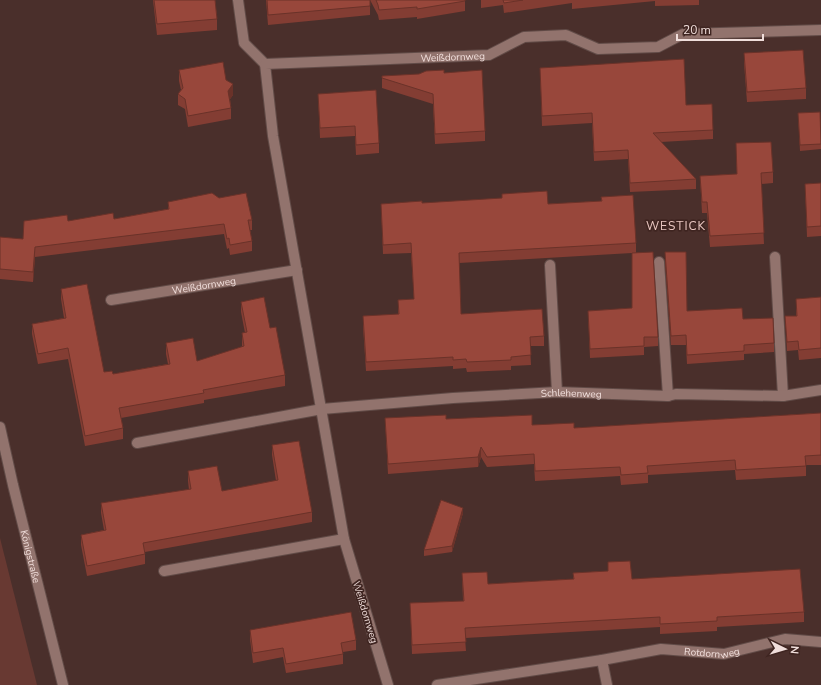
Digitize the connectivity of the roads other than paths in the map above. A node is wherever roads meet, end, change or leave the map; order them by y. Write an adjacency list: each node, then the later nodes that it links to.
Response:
1 (238, 0): 3 (street)
2 (821, 30): 3 (street, Weißdornweg)
3 (265, 64): 7 (street, Weißdornweg)
4 (775, 257): 12 (street)
5 (659, 262): 11 (street)
6 (550, 265): 10 (street)
7 (297, 270): 8 (street, Weißdornweg); 13 (street, Weißdornweg)
8 (111, 300)
9 (821, 390): 12 (street, Schlehenweg)
10 (557, 392): 11 (street, Schlehenweg); 13 (street, Schlehenweg)
11 (668, 396): 12 (street, Schlehenweg)
12 (783, 396)
13 (322, 409): 15 (street); 16 (street, Weißdornweg)
14 (0, 427): 21 (street, Königstraße)
15 (137, 443)
16 (344, 539): 17 (street); 22 (street, Weißdornweg)
17 (164, 571)
18 (821, 642): 19 (street, Rotdornweg)
19 (602, 660): 20 (street, Rotdornweg); 23 (street)
20 (444, 684)
21 (63, 685)
22 (388, 685)
23 (607, 685)

